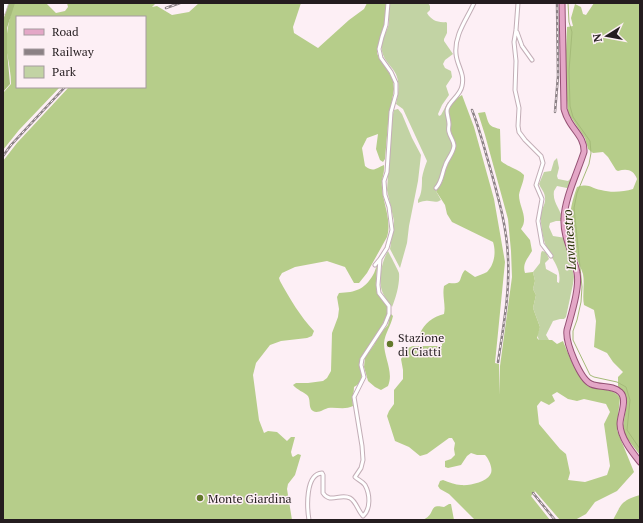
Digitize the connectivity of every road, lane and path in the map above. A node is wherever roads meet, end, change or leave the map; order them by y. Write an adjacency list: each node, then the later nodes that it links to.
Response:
1 (6, 3): 6 (main road)
2 (388, 3): 11 (street)
3 (474, 3): 9 (street)
4 (518, 3): 7 (street)
5 (562, 3): 13 (main road)
6 (3, 12)
7 (516, 30): 8 (street); 10 (street)
8 (532, 60)
9 (436, 188)
10 (551, 256)
11 (380, 259): 12 (street); 14 (street)
12 (375, 265)
13 (640, 462)
14 (310, 520)

